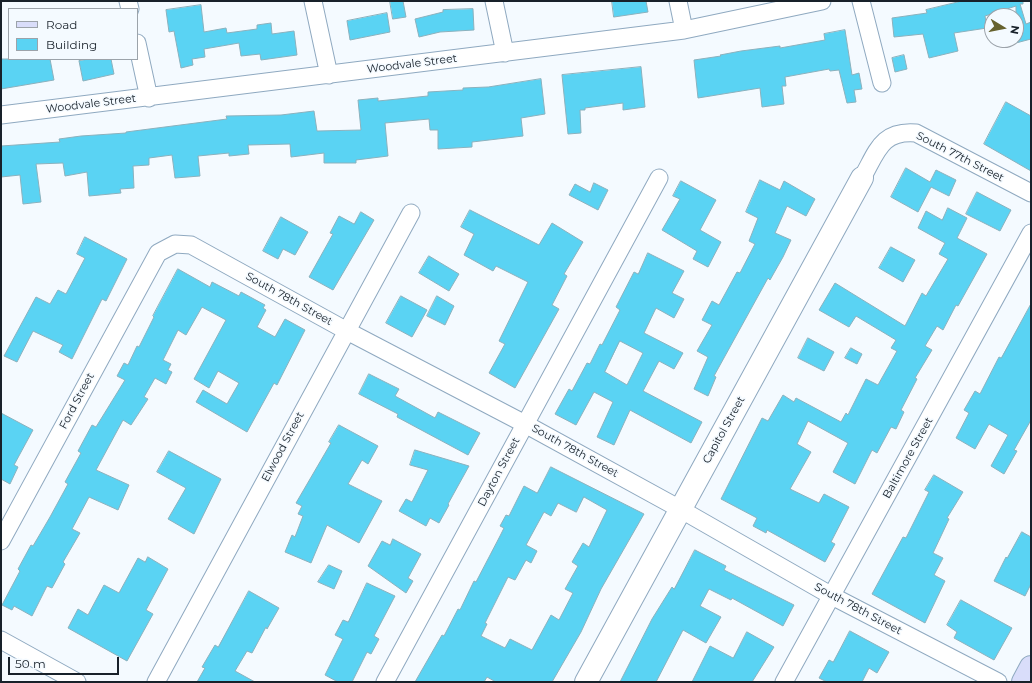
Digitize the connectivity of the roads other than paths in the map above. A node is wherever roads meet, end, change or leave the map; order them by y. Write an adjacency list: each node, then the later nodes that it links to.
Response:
1 (313, 1): 9 (street)
2 (494, 1): 8 (street)
3 (678, 1): 6 (street)
4 (822, 1): 6 (street, Woodvale Street)
5 (861, 1): 10 (street)
6 (684, 30): 8 (street, Woodvale Street)
7 (138, 48): 11 (street)
8 (505, 53): 9 (street, Woodvale Street)
9 (329, 75): 11 (street, Woodvale Street)
10 (882, 83)
11 (149, 98): 12 (street, Woodvale Street)
12 (1, 115)
13 (659, 178): 20 (street, Dayton Street)
14 (862, 178): 15 (street, South 77th Street); 21 (street, Capitol Street)
15 (1031, 193)
16 (411, 213): 19 (street, Elwood Street)
17 (1031, 233): 23 (street, Baltimore Street)
18 (152, 262): 19 (street, South 78th Street); 22 (street, Ford Street)
19 (347, 331): 20 (street, South 78th Street); 27 (street, Elwood Street)
20 (525, 424): 21 (street, South 78th Street); 28 (street, Dayton Street)
21 (680, 509): 23 (street, South 78th Street); 29 (street, Capitol Street)
22 (1, 540)
23 (832, 596): 30 (street, Baltimore Street); 31 (street, South 78th Street)
24 (1, 640): 26 (street)
25 (1031, 667): 32 (main road)
26 (77, 682)
27 (156, 682)
28 (386, 682)
29 (586, 682)
30 (784, 682)
31 (998, 682)
32 (1023, 682)

